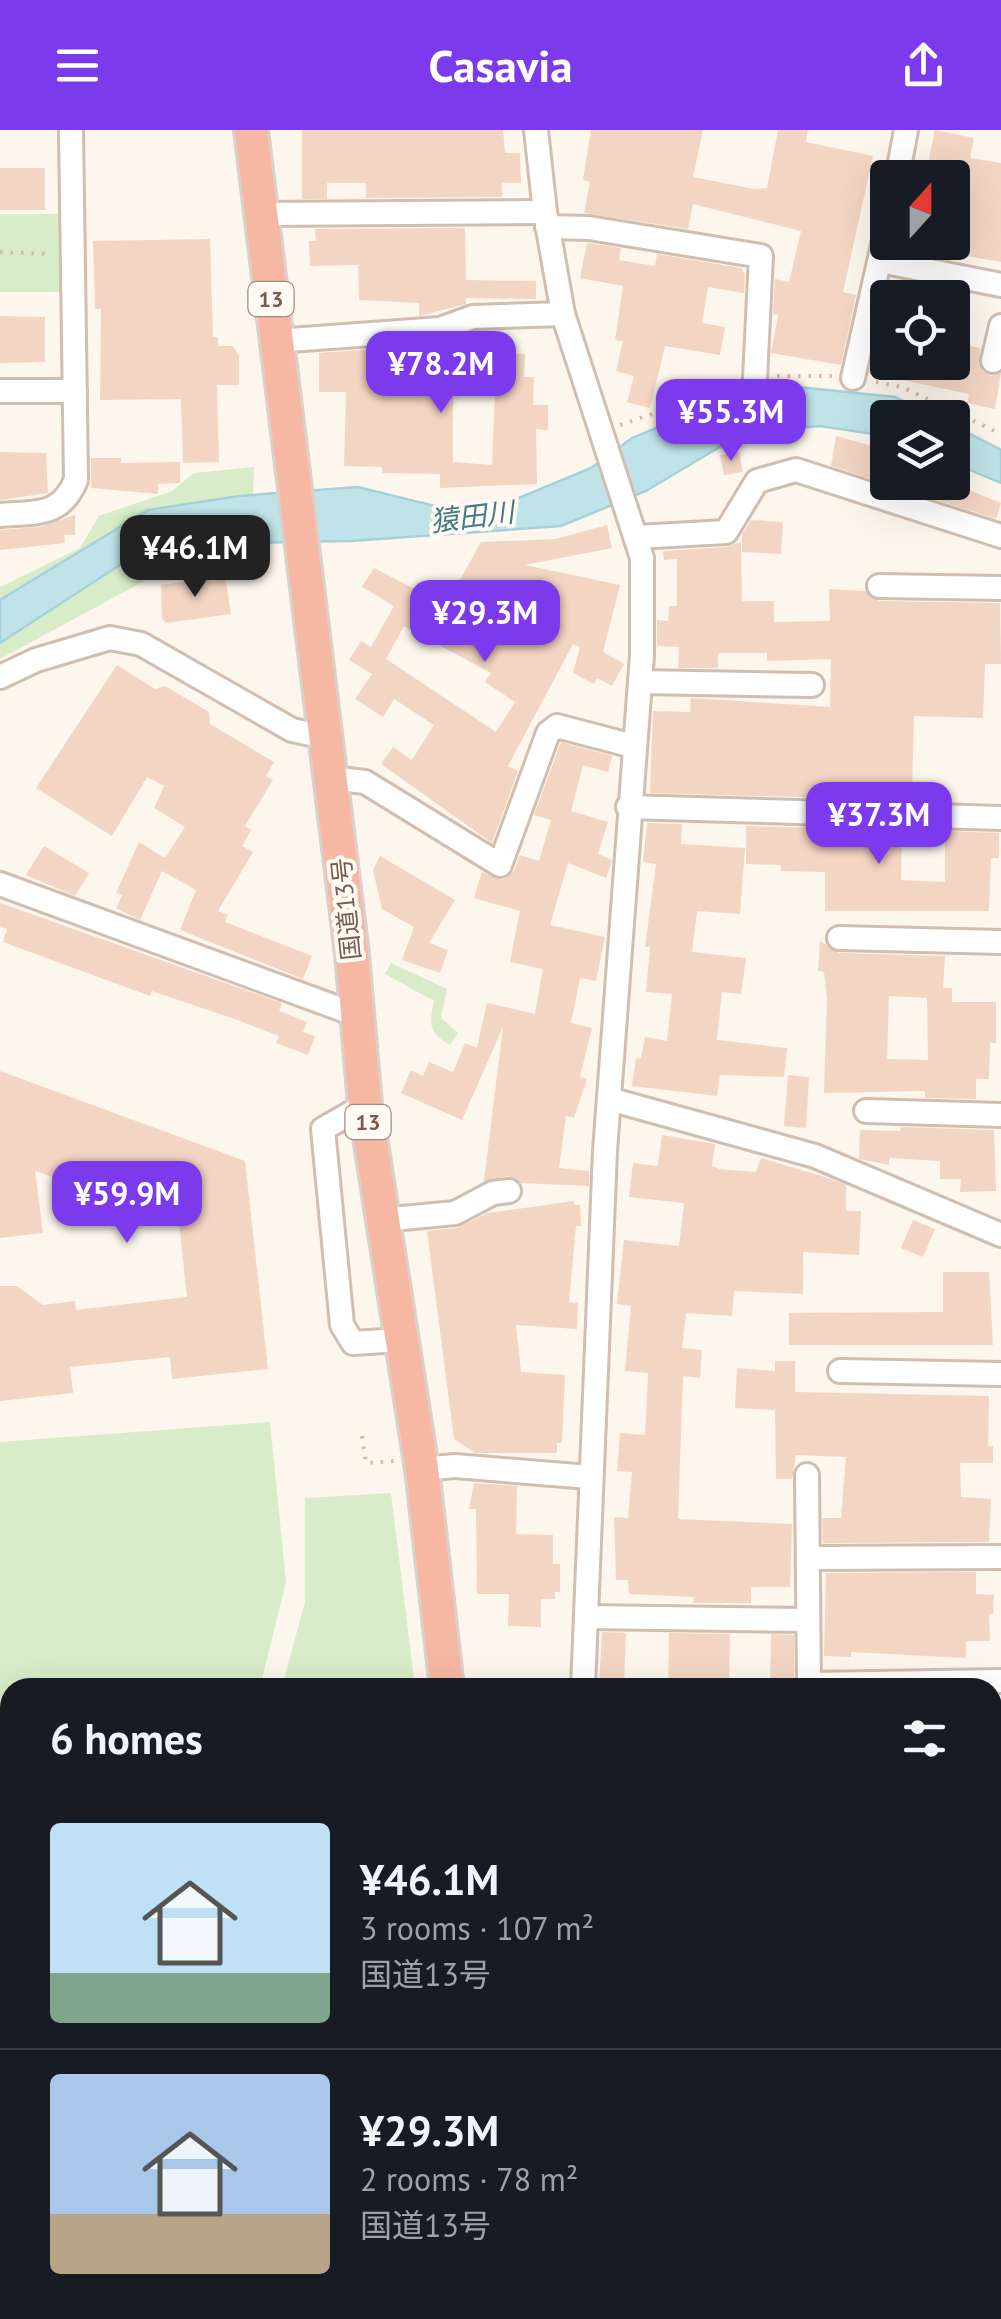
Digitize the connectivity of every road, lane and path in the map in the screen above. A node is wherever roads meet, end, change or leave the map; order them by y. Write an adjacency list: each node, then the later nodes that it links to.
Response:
1 (71, 130): 9 (street)
2 (251, 130): 6 (highway, 国道13号 / 13)
3 (536, 130): 7 (street)
4 (906, 130): 5 (street)
5 (900, 160)
6 (261, 214): 7 (street); 14 (highway, 国道13号 / 13)
7 (546, 220): 12 (street); 17 (street)
8 (0, 252): 9 (path)
9 (73, 254): 19 (street)
10 (880, 261): 11 (street); 16 (street)
11 (1001, 284)
12 (564, 314): 14 (street); 21 (street)
13 (1001, 326): 15 (street)
14 (276, 341): 30 (highway, 国道13号 / 13)
15 (994, 361)
16 (852, 378): 17 (path); 20 (path)
17 (755, 379): 21 (path)
18 (0, 391): 19 (street)
19 (75, 391): 22 (street)
20 (1001, 434)
21 (602, 436): 23 (street)
22 (0, 515)
23 (635, 529): 24 (street); 28 (street)
24 (1001, 536)
25 (879, 586): 26 (street)
26 (1001, 588)
27 (0, 677): 30 (street)
28 (640, 682): 29 (street); 31 (street)
29 (812, 685)
30 (325, 737): 32 (highway, 国道13号 / 13)
31 (633, 746): 32 (street); 33 (street)
32 (331, 778): 38 (highway, 国道13号 / 13)
33 (628, 807): 34 (street); 39 (street)
34 (1001, 818)
35 (0, 884): 38 (street)
36 (839, 938): 37 (street)
37 (1001, 942)
38 (357, 1015): 40 (highway, 国道13号 / 13)
39 (609, 1099): 45 (street); 52 (street)
40 (365, 1105): 44 (highway, 国道13号 / 13); 46 (street)
41 (866, 1111): 42 (street)
42 (1001, 1115)
43 (509, 1191): 44 (street)
44 (382, 1220): 46 (highway, 国道13号 / 13)
45 (1001, 1235)
46 (400, 1340): 50 (highway, 国道13号 / 13)
47 (840, 1371): 48 (street)
48 (1001, 1374)
49 (362, 1436): 50 (path)
50 (408, 1465): 52 (street); 57 (highway, 国道13号 / 13)
51 (807, 1475): 54 (street)
52 (589, 1476): 55 (street)
53 (1001, 1557): 54 (street)
54 (808, 1558): 56 (street)
55 (586, 1617): 56 (street); 58 (street)
56 (808, 1620): 59 (street)
57 (444, 1678)
58 (583, 1678)
59 (809, 1678)

